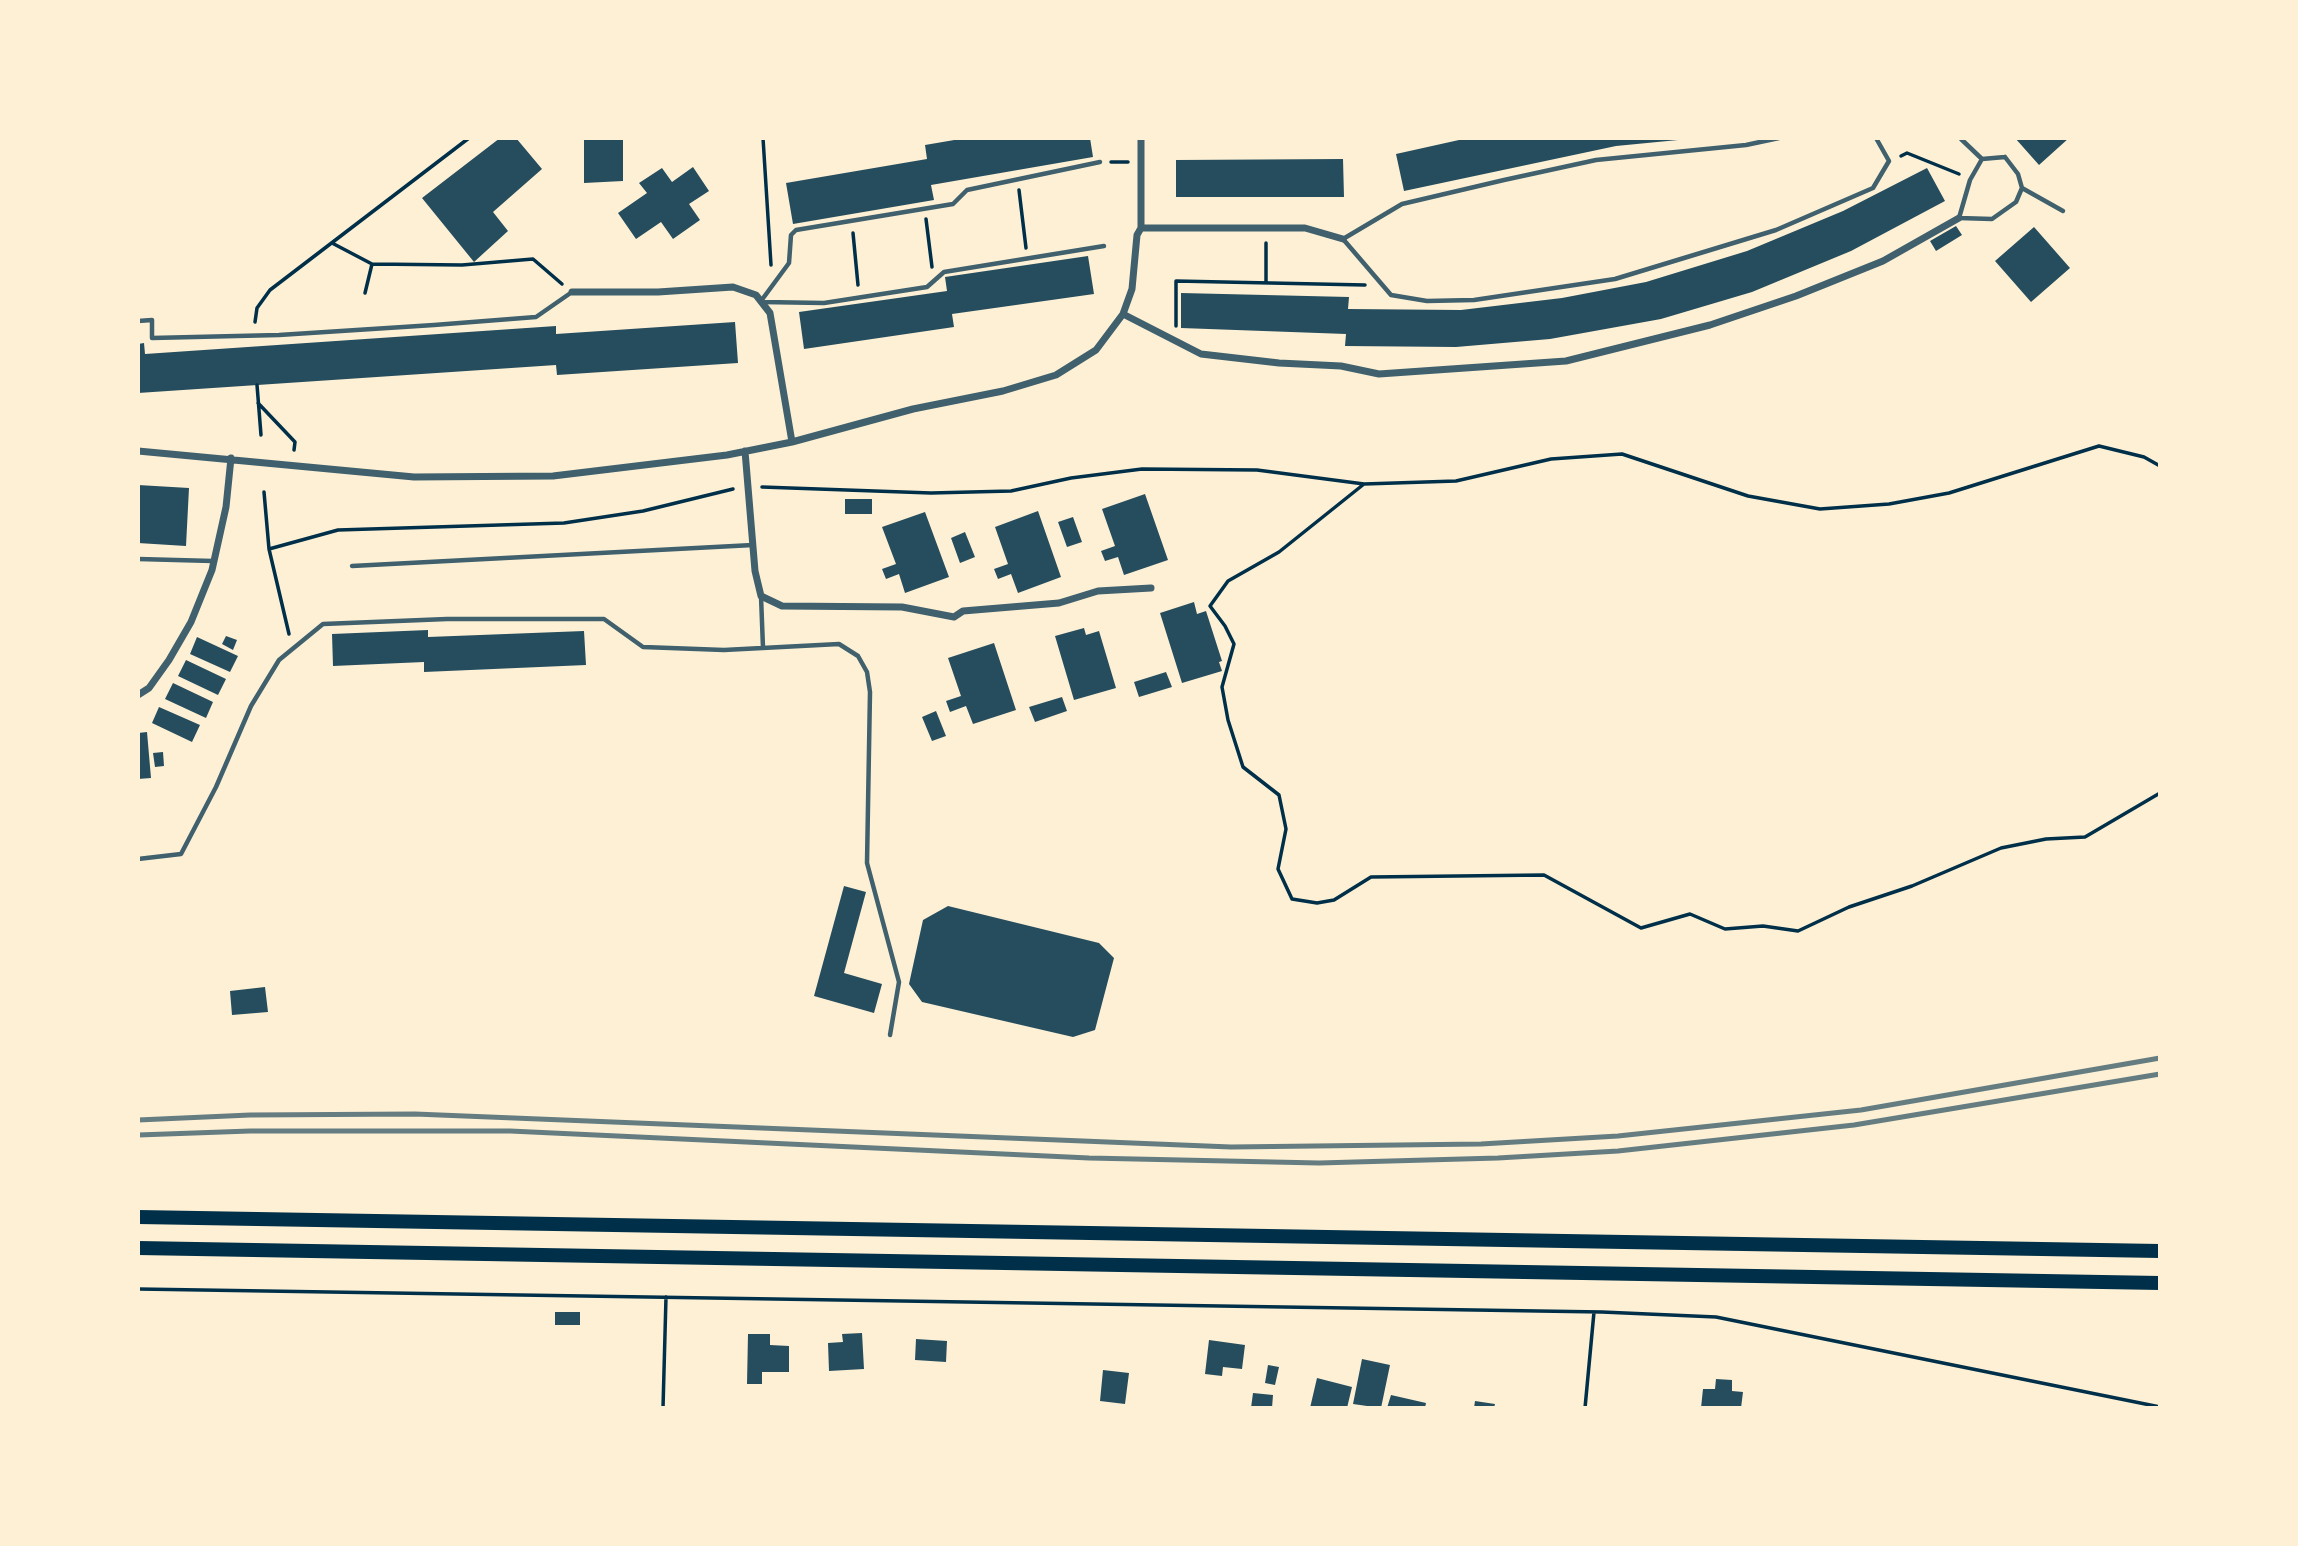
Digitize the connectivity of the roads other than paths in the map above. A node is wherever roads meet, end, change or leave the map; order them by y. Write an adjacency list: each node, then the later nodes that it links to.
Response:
1 (1141, 138): 10 (street)
2 (1779, 138): 11 (lane)
3 (1876, 138): 11 (lane)
4 (1961, 139): 5 (lane)
5 (1982, 159): 7 (lane); 9 (lane)
6 (1100, 162): 14 (lane)
7 (2022, 188): 8 (lane); 9 (lane)
8 (2063, 211)
9 (1959, 218): 15 (street)
10 (1141, 228): 11 (street); 15 (street)
11 (1343, 239)
12 (1104, 246): 14 (lane)
13 (572, 292): 14 (street); 16 (lane)
14 (761, 302): 17 (street)
15 (1123, 314): 17 (street)
16 (138, 321)
17 (792, 442): 18 (street)
18 (746, 451): 20 (street); 21 (street)
19 (138, 452): 20 (street)
20 (231, 458): 23 (street)
21 (753, 545): 24 (lane); 26 (street)
22 (138, 559): 23 (lane)
23 (214, 561): 28 (street)
24 (352, 566)
25 (1151, 588): 26 (street)
26 (761, 596): 27 (lane)
27 (763, 648): 29 (lane); 30 (lane)
28 (138, 695)
29 (138, 859)
30 (890, 1035)
31 (138, 1217): 33 (main road)
32 (138, 1248): 34 (main road)
33 (2160, 1251)
34 (2160, 1283)

